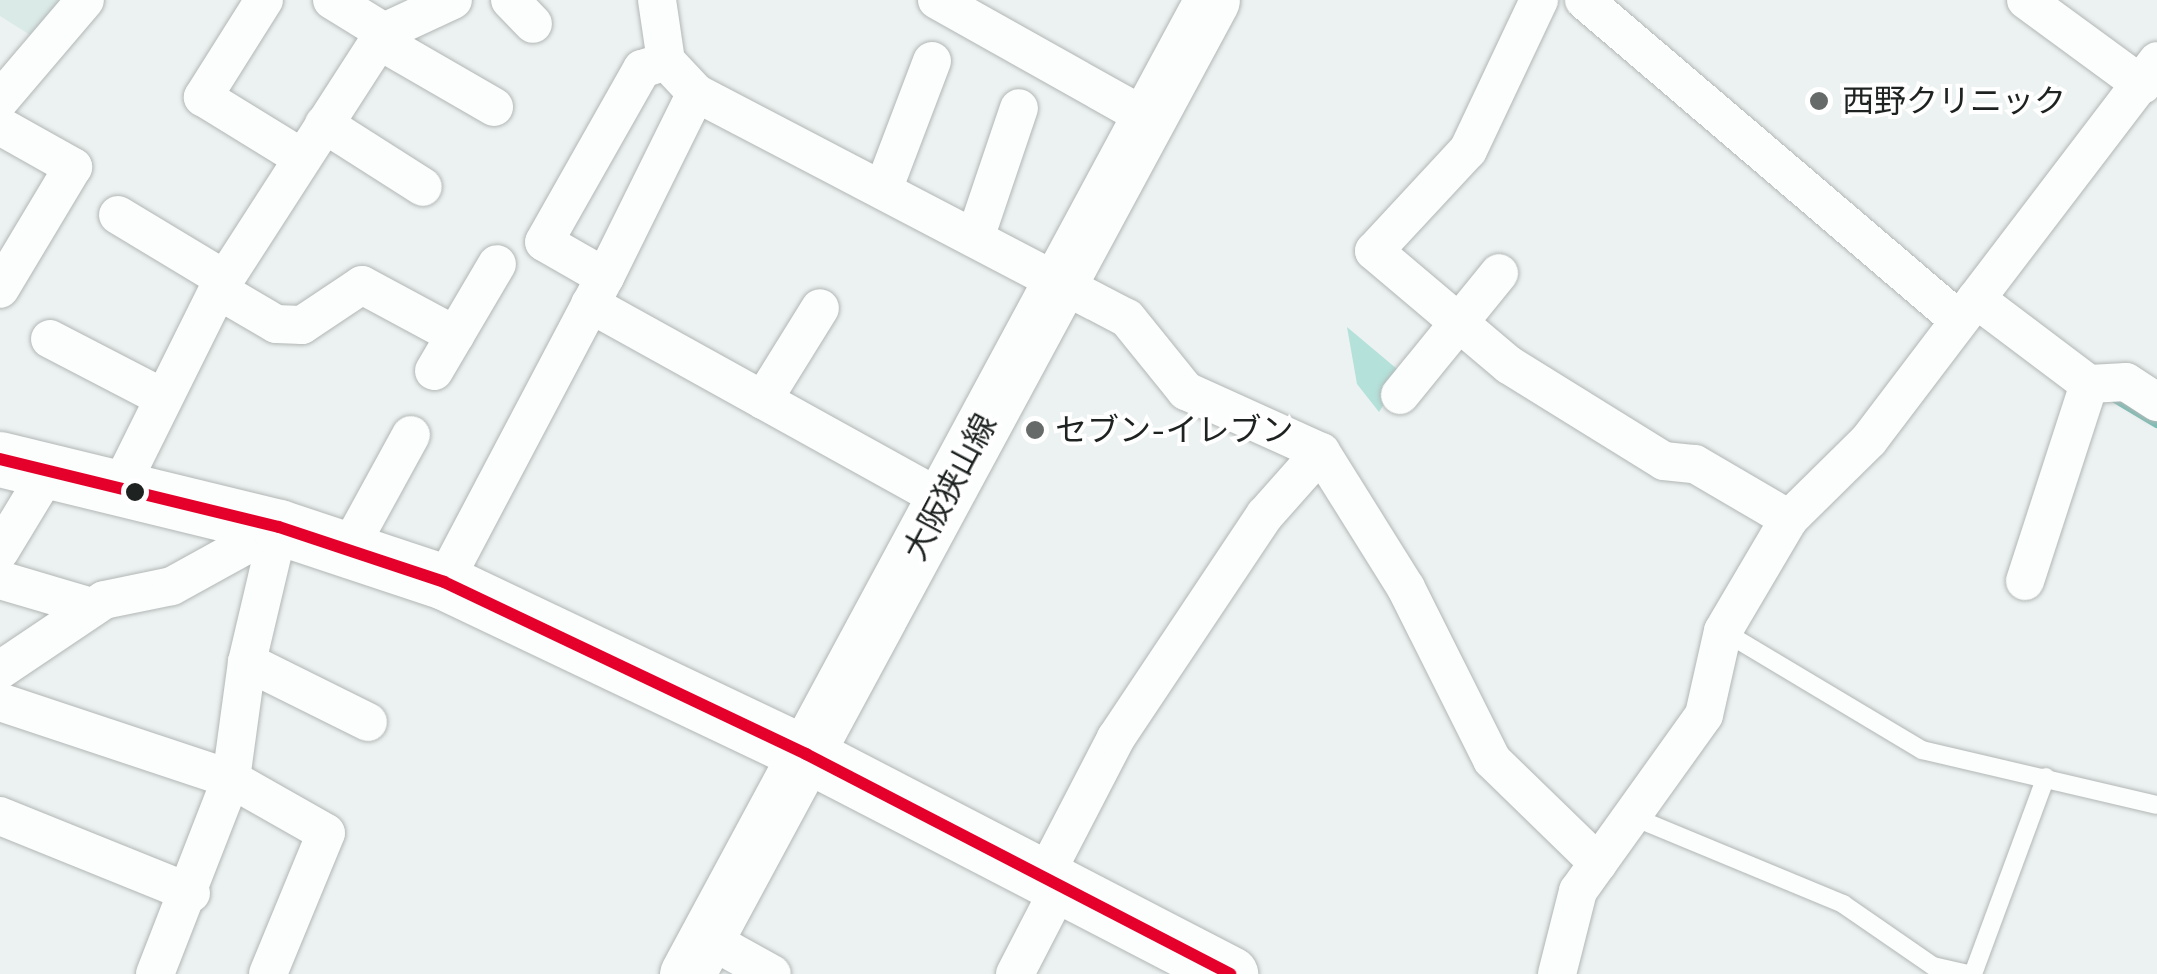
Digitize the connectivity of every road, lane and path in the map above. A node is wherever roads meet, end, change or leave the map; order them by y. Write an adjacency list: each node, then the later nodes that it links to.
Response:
1 (85, 0): 16 (street)
2 (264, 0): 22 (street)
3 (332, 0): 11 (street)
4 (453, 0): 11 (street)
5 (658, 0): 13 (street)
6 (937, 0): 19 (street)
7 (1539, 0): 35 (street)
8 (1584, 0): 34 (street)
9 (2026, 0): 14 (street)
10 (1206, 2): 19 (main road, 大阪狭山線)
11 (381, 36): 17 (street); 20 (street)
12 (932, 61): 24 (street)
13 (666, 62): 15 (street); 32 (street)
14 (2149, 73): 34 (street)
15 (696, 92): 24 (street); 32 (street)
16 (0, 100)
17 (494, 108)
18 (1019, 108): 26 (street)
19 (1148, 119): 29 (main road, 大阪狭山線)
20 (324, 124): 22 (street); 23 (street)
21 (0, 126): 31 (street)
22 (302, 158): 30 (street)
23 (423, 187)
24 (884, 190): 26 (street)
25 (118, 215): 30 (street)
26 (975, 238): 29 (street)
27 (498, 264): 36 (street)
28 (1500, 272): 35 (street)
29 (1061, 282): 45 (street); 48 (main road, 大阪狭山線)
30 (221, 284): 36 (street); 41 (street)
31 (0, 289)
32 (597, 290): 42 (street); 55 (street)
33 (820, 308): 42 (street)
34 (1967, 310): 39 (street); 49 (street)
35 (1458, 323): 40 (street); 49 (street)
36 (455, 335): 38 (street)
37 (50, 339): 41 (street)
38 (434, 371)
39 (2089, 384): 43 (street); 54 (street)
40 (1400, 395)
41 (160, 396): 47 (street)
42 (764, 400): 48 (street)
43 (2157, 402)
44 (411, 435): 51 (street)
45 (1321, 452): 68 (street); 69 (street)
46 (25, 464): 47 (main road); 52 (street)
47 (121, 485): 50 (main road)
48 (944, 500): 62 (main road, 大阪狭山線)
49 (1789, 518): 57 (street)
50 (279, 526): 51 (main road); 56 (street); 58 (street)
51 (348, 550): 55 (main road)
52 (0, 551)
53 (0, 580): 56 (street)
54 (2025, 580)
55 (444, 582): 62 (main road)
56 (92, 607): 59 (street)
57 (1723, 631): 63 (lane); 67 (street)
58 (247, 662): 61 (street); 64 (street)
59 (0, 670)
60 (0, 702): 64 (street)
61 (368, 722)
62 (806, 754): 69 (main road); 71 (main road, 大阪狭山線)
63 (2046, 776): 65 (lane); 78 (lane)
64 (231, 779): 70 (street); 73 (street)
65 (2157, 805)
66 (0, 816): 70 (street)
67 (1631, 816): 68 (street); 78 (lane)
68 (1598, 863): 77 (street)
69 (1052, 881): 75 (street); 76 (main road)
70 (191, 893): 72 (street)
71 (697, 956): 74 (street)
72 (155, 974)
73 (268, 974)
74 (772, 974)
75 (1016, 974)
76 (1230, 974)
77 (1557, 974)
78 (1970, 974)

